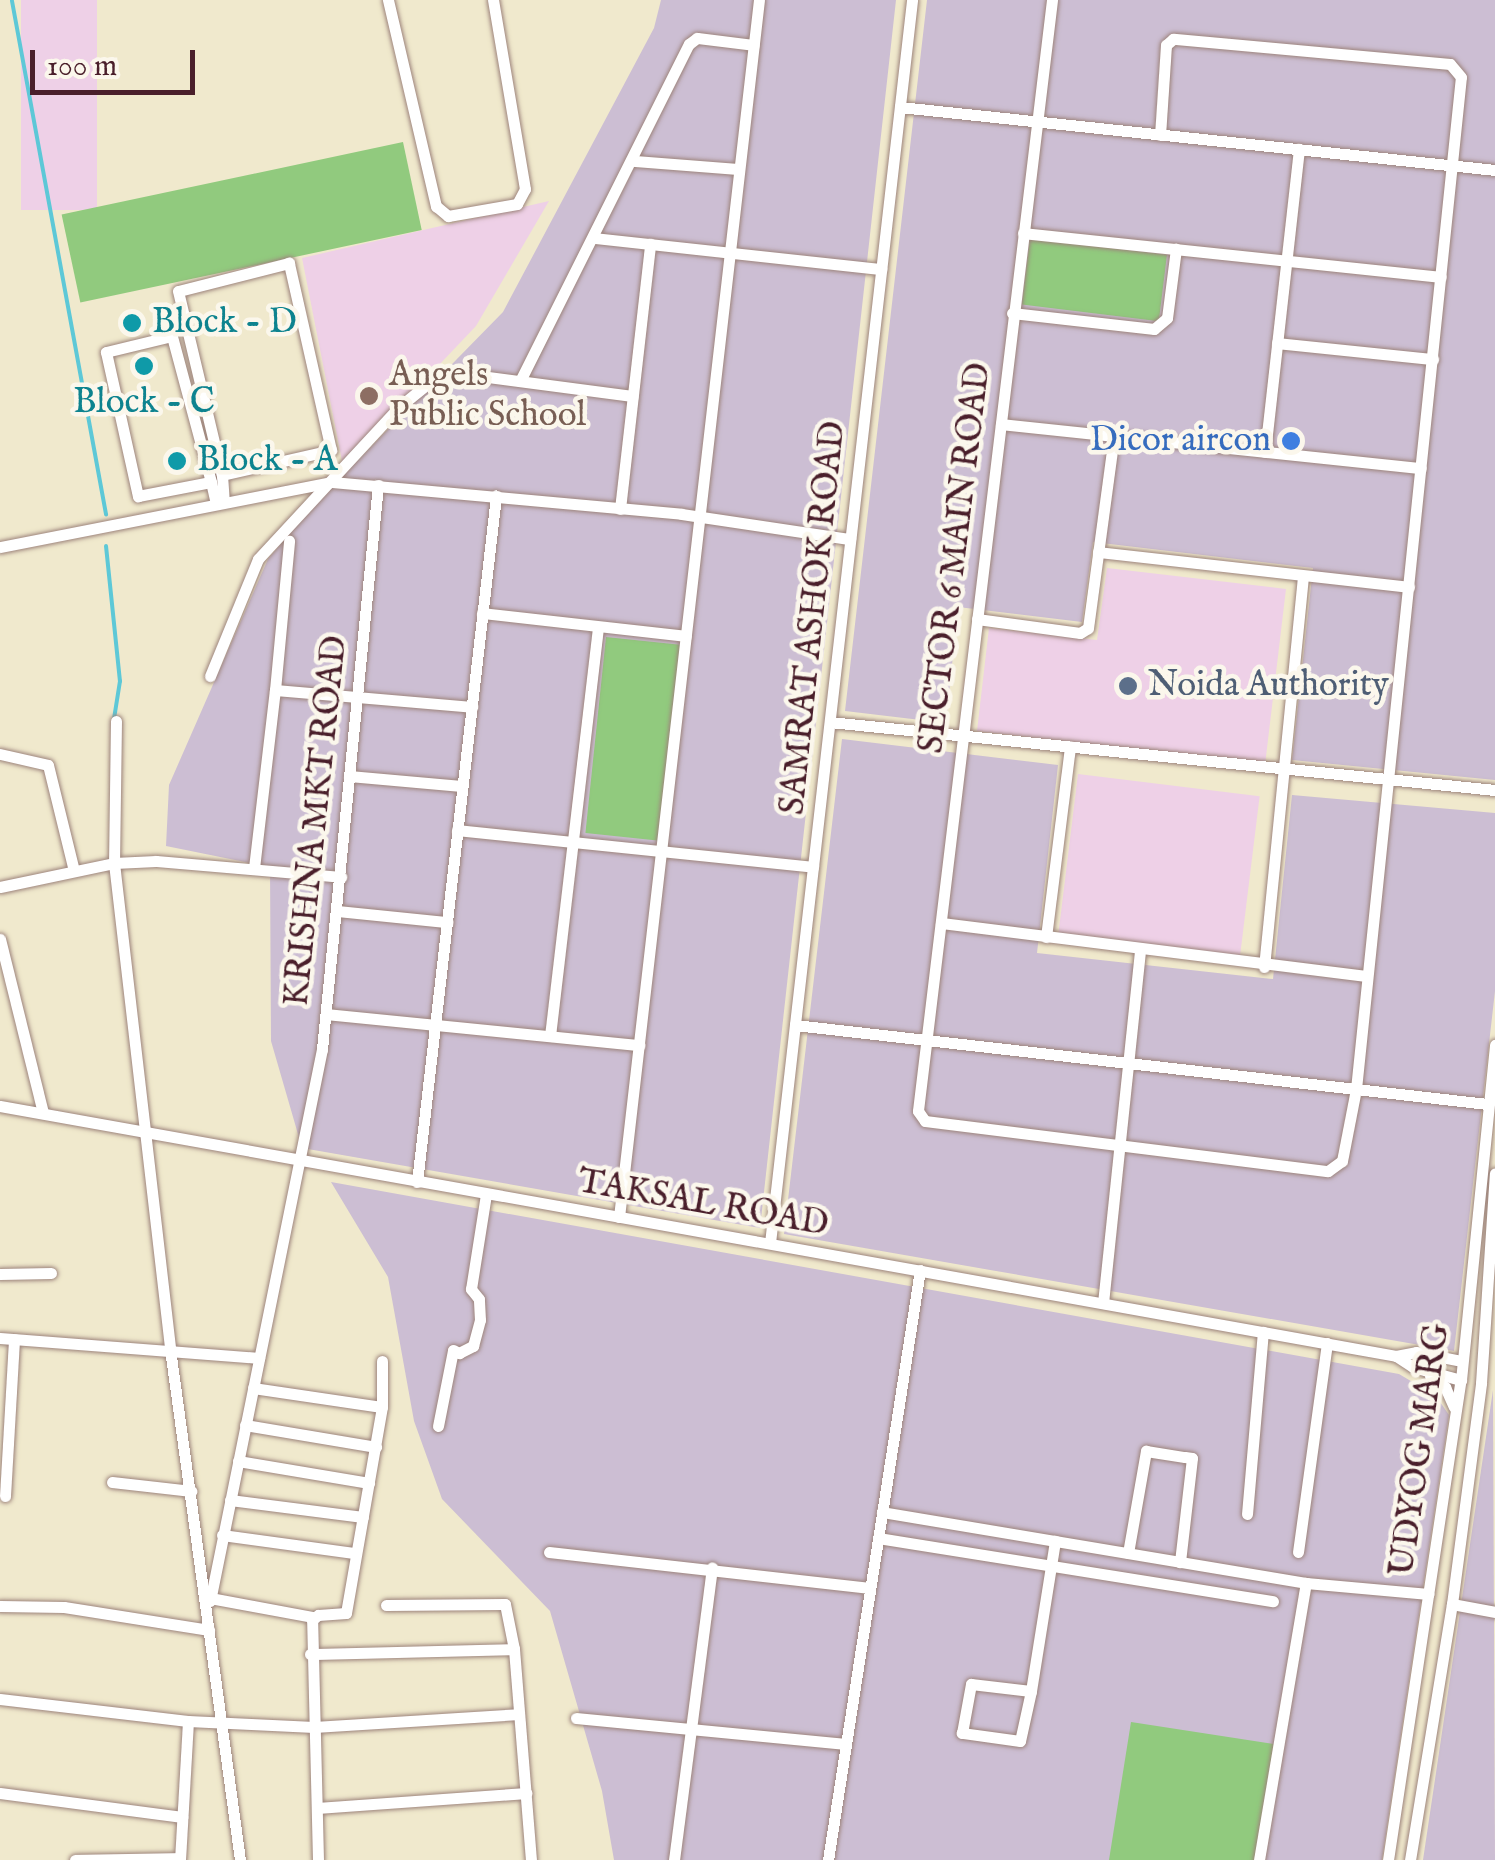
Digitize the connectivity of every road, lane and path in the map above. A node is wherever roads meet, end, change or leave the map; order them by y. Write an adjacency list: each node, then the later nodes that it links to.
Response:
1 (388, 0): 2 (street)
2 (493, 0)
3 (759, 0): 6 (street)
4 (912, 0): 7 (street, SAMRAT ASHOK ROAD)
5 (1052, 0): 8 (street, SECTOR 6 MAIN ROAD)
6 (754, 45): 11 (street); 13 (street)
7 (900, 107): 8 (street); 21 (street, SAMRAT ASHOK ROAD)
8 (1037, 122): 9 (street); 15 (street, SECTOR 6 MAIN ROAD)
9 (1160, 134): 10 (street); 12 (street)
10 (1299, 149): 12 (street); 20 (street)
11 (634, 161): 13 (street); 16 (street)
12 (1453, 165): 14 (street); 22 (street)
13 (740, 169): 19 (street)
14 (1495, 170)
15 (1023, 233): 18 (street); 23 (street, SECTOR 6 MAIN ROAD)
16 (594, 238): 17 (street); 26 (street)
17 (650, 244): 19 (street); 27 (street)
18 (1176, 249): 20 (street); 23 (street)
19 (730, 252): 21 (street); 38 (street)
20 (1287, 263): 22 (street); 24 (street)
21 (881, 269): 39 (street, SAMRAT ASHOK ROAD)
22 (1441, 277): 25 (street)
23 (1012, 313): 28 (street, SECTOR 6 MAIN ROAD)
24 (1277, 344): 25 (street); 30 (street)
25 (1432, 359): 31 (street)
26 (520, 381): 27 (street); 33 (street)
27 (633, 396): 37 (street)
28 (1000, 424): 29 (street); 46 (street, SECTOR 6 MAIN ROAD)
29 (1114, 436): 30 (street); 42 (street)
30 (1265, 452): 31 (street)
31 (1421, 468): 44 (street)
32 (217, 478): 32 (street); 32 (street); 36 (street)
33 (332, 482): 34 (street); 36 (street); 49 (street)
34 (378, 485): 35 (street); 51 (street, KRISHNA MKT ROAD)
35 (496, 496): 37 (street); 45 (street)
36 (220, 502): 41 (street)
37 (620, 508): 38 (street)
38 (700, 517): 39 (street); 48 (street)
39 (850, 540): 54 (street, SAMRAT ASHOK ROAD)
40 (289, 541): 50 (street)
41 (0, 547)
42 (1098, 552): 43 (street); 46 (street)
43 (1303, 576): 44 (street); 58 (street)
44 (1408, 587): 60 (street)
45 (482, 613): 47 (street); 52 (street)
46 (977, 619): 55 (street, SECTOR 6 MAIN ROAD)
47 (598, 627): 48 (street); 64 (street)
48 (686, 636): 65 (street)
49 (210, 676)
50 (275, 690): 51 (street); 68 (street)
51 (358, 698): 52 (street); 59 (street, KRISHNA MKT ROAD)
52 (472, 707): 61 (street)
53 (116, 721): 66 (street)
54 (830, 722): 55 (street); 67 (street, SAMRAT ASHOK ROAD)
55 (963, 736): 56 (street); 74 (street, SECTOR 6 MAIN ROAD)
56 (1070, 746): 58 (street); 75 (street)
57 (0, 754): 69 (street)
58 (1284, 768): 60 (street); 78 (street)
59 (349, 776): 61 (street); 70 (street, KRISHNA MKT ROAD)
60 (1388, 779): 62 (street); 79 (street)
61 (462, 786): 63 (street)
62 (1495, 790)
63 (457, 830): 64 (street); 73 (street)
64 (572, 842): 65 (street); 83 (street)
65 (661, 851): 67 (street); 86 (street)
66 (114, 864): 68 (street); 69 (street); 92 (street)
67 (813, 867): 82 (street, SAMRAT ASHOK ROAD)
68 (254, 868): 70 (street)
69 (74, 870): 71 (street)
70 (341, 877): 72 (street, KRISHNA MKT ROAD)
71 (0, 887)
72 (338, 911): 73 (street); 80 (street, KRISHNA MKT ROAD)
73 (447, 922): 81 (street)
74 (941, 923): 75 (street); 84 (street, SECTOR 6 MAIN ROAD)
75 (1046, 938): 77 (street)
76 (0, 939): 91 (street)
77 (1140, 950): 78 (street); 87 (street)
78 (1264, 967): 79 (street)
79 (1367, 976): 88 (street)
80 (326, 1014): 81 (street); 94 (street, KRISHNA MKT ROAD)
81 (435, 1023): 83 (street); 96 (street)
82 (795, 1025): 84 (street); 99 (street, SAMRAT ASHOK ROAD)
83 (550, 1036): 86 (street)
84 (927, 1040): 87 (street); 93 (street, SECTOR 6 MAIN ROAD)
85 (1495, 1045): 89 (street, UDYOG MARG)
86 (638, 1046): 98 (street)
87 (1128, 1063): 88 (street); 93 (street)
88 (1356, 1089): 89 (street); 93 (street)
89 (1487, 1104): 114 (street, UDYOG MARG)
90 (0, 1106): 91 (street, TAKSAL ROAD)
91 (42, 1113): 92 (street, TAKSAL ROAD)
92 (148, 1134): 94 (street, TAKSAL ROAD); 110 (street)
93 (1120, 1144): 105 (street)
94 (300, 1161): 96 (street, TAKSAL ROAD); 112 (street, KRISHNA MKT ROAD)
95 (1495, 1173): 100 (street, UDYOG MARG)
96 (416, 1182): 97 (street, TAKSAL ROAD)
97 (486, 1194): 98 (street, TAKSAL ROAD); 125 (street)
98 (619, 1217): 99 (street, TAKSAL ROAD)
99 (770, 1243): 101 (street, TAKSAL ROAD)
100 (1490, 1259): 104 (street); 115 (street, UDYOG MARG)
101 (920, 1270): 105 (street, TAKSAL ROAD); 133 (street)
102 (51, 1273): 103 (street)
103 (0, 1274)
104 (1495, 1280)
105 (1103, 1303): 106 (street, TAKSAL ROAD)
106 (1262, 1332): 109 (street, TAKSAL ROAD); 134 (street)
107 (0, 1338): 108 (street)
108 (14, 1339): 110 (street); 131 (street)
109 (1328, 1344): 111 (street, TAKSAL ROAD); 140 (street)
110 (170, 1349): 112 (street); 130 (street)
111 (1396, 1356): 114 (street, TAKSAL ROAD); 116 (street, TAKSAL ROAD)
112 (259, 1358): 121 (street, KRISHNA MKT ROAD)
113 (382, 1361): 122 (street)
114 (1462, 1361): 118 (street, UDYOG MARG)
115 (1481, 1366): 117 (street); 119 (street, UDYOG MARG)
116 (1413, 1367): 118 (street, TAKSAL ROAD); 123 (street)
117 (1495, 1369)
118 (1461, 1380): 123 (street, UDYOG MARG)
119 (1480, 1382): 120 (street); 150 (street, UDYOG MARG)
120 (1495, 1385)
121 (253, 1388): 122 (street); 124 (street, KRISHNA MKT ROAD)
122 (382, 1407): 126 (street)
123 (1456, 1416): 148 (street, UDYOG MARG)
124 (245, 1426): 126 (street); 127 (street, KRISHNA MKT ROAD)
125 (438, 1426)
126 (376, 1446): 129 (street)
127 (238, 1461): 129 (street); 132 (street, KRISHNA MKT ROAD)
128 (112, 1482): 130 (street)
129 (369, 1483): 135 (street)
130 (190, 1492): 151 (street)
131 (5, 1496)
132 (230, 1500): 135 (street); 136 (street, KRISHNA MKT ROAD)
133 (882, 1512): 137 (street); 138 (street)
134 (1247, 1514)
135 (363, 1517): 142 (street)
136 (222, 1535): 142 (street); 151 (street, KRISHNA MKT ROAD)
137 (878, 1538): 144 (street); 147 (street)
138 (1055, 1541): 141 (street); 144 (street)
139 (548, 1552): 145 (street)
140 (1298, 1552)
141 (1128, 1553): 143 (street); 143 (street)
142 (354, 1554): 155 (street)
143 (1180, 1562): 146 (street)
144 (1050, 1565): 149 (street); 159 (street)
145 (712, 1567): 147 (street); 166 (street)
146 (1306, 1583): 148 (street); 179 (street)
147 (870, 1588): 167 (street)
148 (1429, 1594): 180 (street, UDYOG MARG)
149 (1273, 1602)
150 (1452, 1604): 154 (street); 181 (street, UDYOG MARG)
151 (209, 1605): 155 (street); 156 (street)
152 (386, 1605): 157 (street)
153 (0, 1606): 156 (street)
154 (1495, 1612)
155 (313, 1617): 158 (street)
156 (209, 1630): 164 (street)
157 (514, 1649): 158 (street); 161 (street)
158 (310, 1654): 165 (street)
159 (1030, 1691): 159 (street)
160 (0, 1699): 163 (street)
161 (520, 1714): 165 (street); 169 (street)
162 (576, 1718): 166 (street)
163 (188, 1721): 164 (street); 171 (street)
164 (221, 1722): 165 (street); 174 (street)
165 (314, 1727): 170 (street)
166 (691, 1730): 167 (street); 177 (street)
167 (846, 1744): 178 (street)
168 (0, 1793): 171 (street)
169 (526, 1793): 170 (street); 176 (street)
170 (317, 1808): 175 (street)
171 (182, 1817): 172 (street)
172 (180, 1859): 173 (street)
173 (78, 1860)
174 (240, 1860)
175 (318, 1860)
176 (531, 1860)
177 (674, 1860)
178 (828, 1860)
179 (1259, 1860)
180 (1388, 1860)
181 (1410, 1860)

